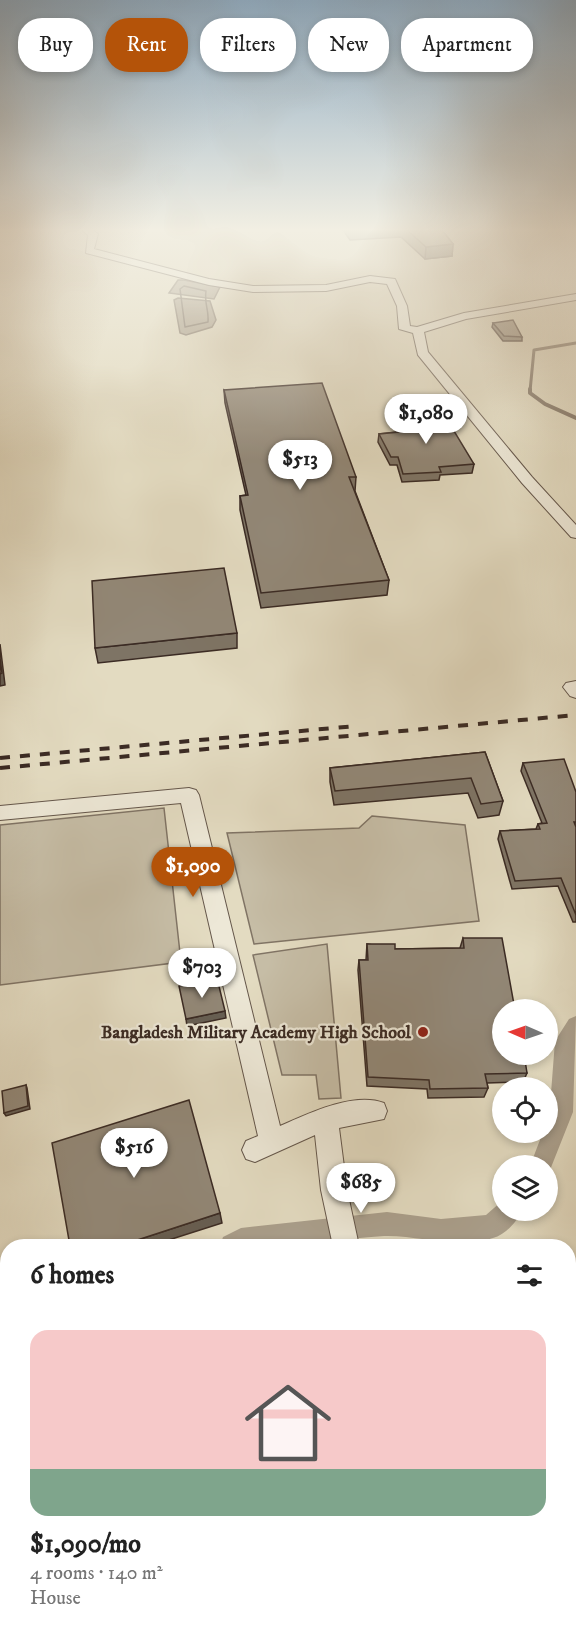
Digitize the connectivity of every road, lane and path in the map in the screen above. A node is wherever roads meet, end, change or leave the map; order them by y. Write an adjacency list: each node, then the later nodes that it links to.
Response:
1 (402, 307): 3 (street)
2 (519, 307): 3 (street)
3 (418, 330): 4 (street)
4 (576, 534)
5 (0, 813): 7 (street)
6 (375, 1111): 7 (street)
7 (325, 1119): 8 (street)
8 (344, 1239)

